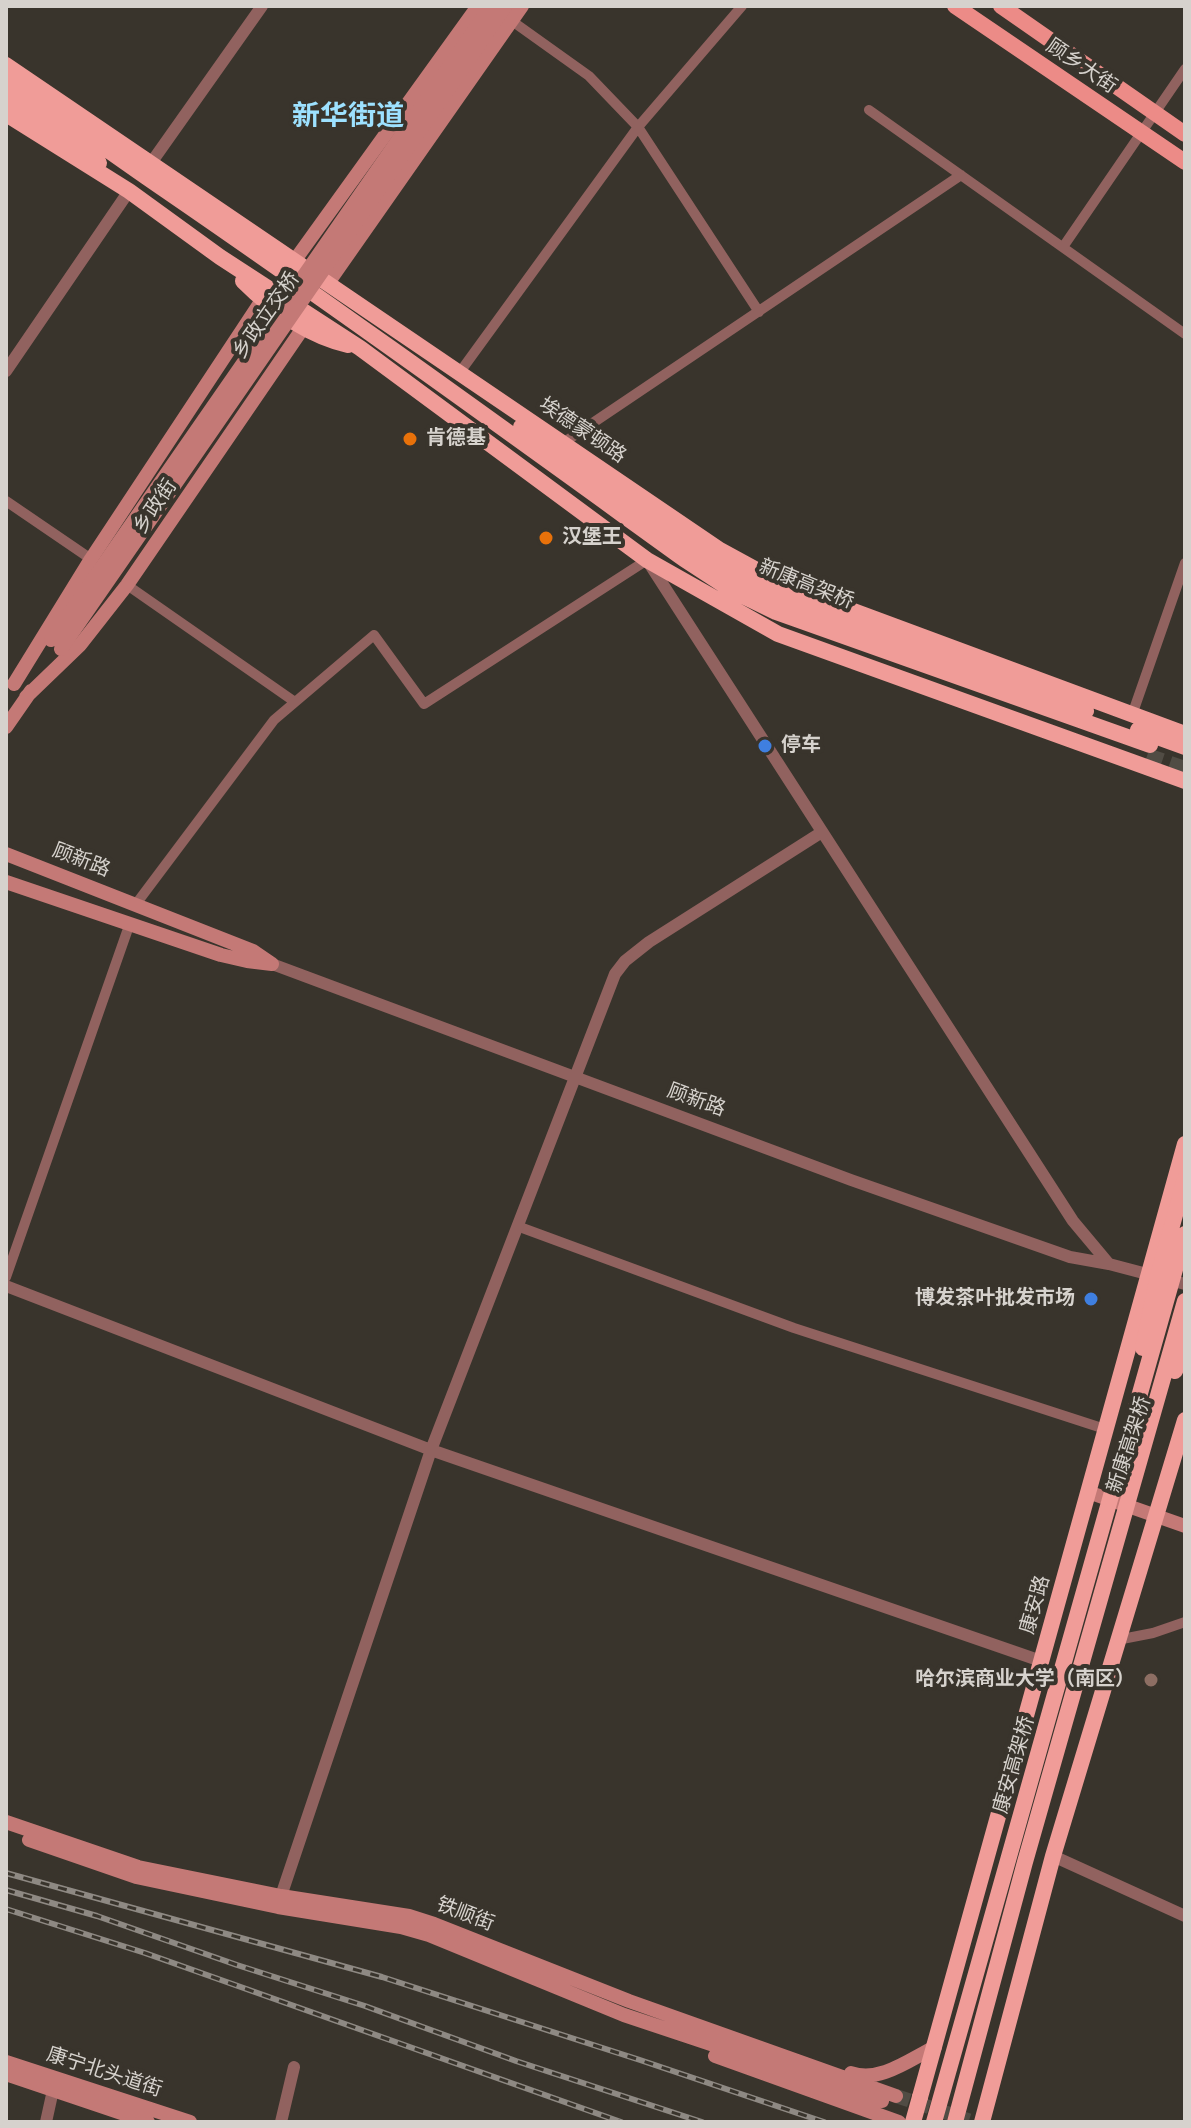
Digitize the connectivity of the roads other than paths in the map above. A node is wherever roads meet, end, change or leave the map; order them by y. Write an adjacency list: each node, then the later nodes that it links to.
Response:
1 (262, 6): 22 (street)
2 (478, 6): 27 (main road)
3 (491, 6): 43 (main road, 乡政立交桥, bridge)
4 (506, 6): 43 (main road, 乡政立交桥, bridge)
5 (522, 6): 9 (main road)
6 (742, 6): 18 (street)
7 (955, 6): 19 (main road, 顾乡大街)
8 (1002, 6): 15 (main road, 顾乡大街)
9 (512, 21): 18 (street); 28 (main road)
10 (6, 65): 22 (highway)
11 (1185, 69): 15 (street)
12 (6, 80): 17 (highway)
13 (6, 97): 17 (highway)
14 (869, 110): 23 (street)
15 (1156, 113): 19 (street); 20 (main road, 顾乡大街)
16 (6, 114): 24 (highway)
17 (56, 120): 22 (highway); 24 (highway)
18 (638, 127): 30 (street); 35 (street)
19 (1142, 132): 21 (main road, 顾乡大街); 25 (street)
20 (1185, 134)
21 (1185, 162)
22 (144, 167): 27 (highway); 28 (highway)
23 (961, 175): 25 (street); 30 (street)
24 (129, 191): 26 (highway); 34 (street)
25 (1063, 247): 32 (street)
26 (220, 257): 29 (highway); 33 (highway)
27 (295, 260): 28 (highway)
28 (323, 289): 35 (highway); 42 (highway)
29 (262, 300): 31 (highway); 38 (main road, 乡政街)
30 (759, 312): 36 (street)
31 (303, 328): 33 (highway); 41 (main road, 乡政街)
32 (1185, 334)
33 (360, 348): 39 (highway)
34 (6, 371)
35 (457, 375): 36 (highway, 埃德蒙顿路); 50 (highway, 新康高架桥)
36 (563, 443): 47 (highway, 埃德蒙顿路)
37 (6, 501): 38 (street)
38 (91, 559): 44 (main road, 乡政街)
39 (647, 560): 42 (highway); 46 (street); 52 (street)
40 (1185, 563): 47 (street)
41 (127, 585): 45 (main road, 乡政街); 46 (street)
42 (737, 610): 51 (highway)
43 (56, 644): 44 (main road, 乡政街); 45 (main road, 乡政街)
44 (10, 689)
45 (26, 697): 48 (main road, 乡政街)
46 (295, 702): 55 (street)
47 (1132, 715): 49 (highway, 埃德蒙顿路)
48 (6, 727)
49 (1185, 734)
50 (1185, 747)
51 (1185, 781)
52 (822, 832): 58 (street); 63 (street)
53 (6, 854): 55 (main road, 顾新路)
54 (6, 882): 56 (main road, 顾新路)
55 (136, 904): 57 (main road, 顾新路)
56 (130, 923): 57 (main road, 顾新路); 65 (street)
57 (272, 964): 58 (street, 顾新路)
58 (576, 1078): 61 (street); 63 (street, 顾新路)
59 (1185, 1144): 64 (highway, 康安路)
60 (1185, 1179): 76 (highway, bridge)
61 (517, 1226): 71 (street); 72 (street)
62 (1185, 1234): 76 (highway, 康安高架桥, bridge)
63 (1109, 1264): 64 (street, 顾新路)
64 (1149, 1273): 66 (street, 顾新路); 71 (highway, 康安路)
65 (6, 1277)
66 (1185, 1284)
67 (6, 1286): 72 (street)
68 (1185, 1301): 76 (highway, 康安高架桥, bridge)
69 (1185, 1344): 76 (highway, 新康高架桥, bridge)
70 (1185, 1420): 74 (highway)
71 (1105, 1429): 73 (highway, 康安路)
72 (431, 1450): 79 (street); 83 (street)
73 (1088, 1492): 74 (main road); 79 (highway, 康安路)
74 (1157, 1517): 75 (main road); 78 (highway)
75 (1185, 1526)
76 (1104, 1556): 98 (highway, 康安高架桥, bridge); 99 (highway, 康安高架桥, bridge)
77 (1185, 1622): 78 (street)
78 (1117, 1640): 82 (highway)
79 (1041, 1661): 86 (highway, 康安路)
80 (6, 1822): 83 (main road, 铁顺街)
81 (6, 1832): 85 (main road, 铁顺街)
82 (1053, 1856): 84 (street); 100 (highway)
83 (281, 1896): 85 (main road, 铁顺街)
84 (1185, 1916)
85 (626, 2008): 86 (main road); 91 (main road, 铁顺街); 96 (main road)
86 (935, 2047): 97 (highway, 康安路, bridge)
87 (6, 2062): 90 (main road, 康宁北头道街)
88 (294, 2067): 95 (street)
89 (6, 2074): 90 (main road, 康宁北头道街)
90 (54, 2084): 92 (street); 93 (main road, 康宁北头道街); 94 (main road, 康宁北头道街)
91 (895, 2101)
92 (46, 2122)
93 (148, 2122)
94 (190, 2122)
95 (281, 2122)
96 (899, 2122)
97 (913, 2122)
98 (934, 2122)
99 (955, 2122)
100 (982, 2122)

